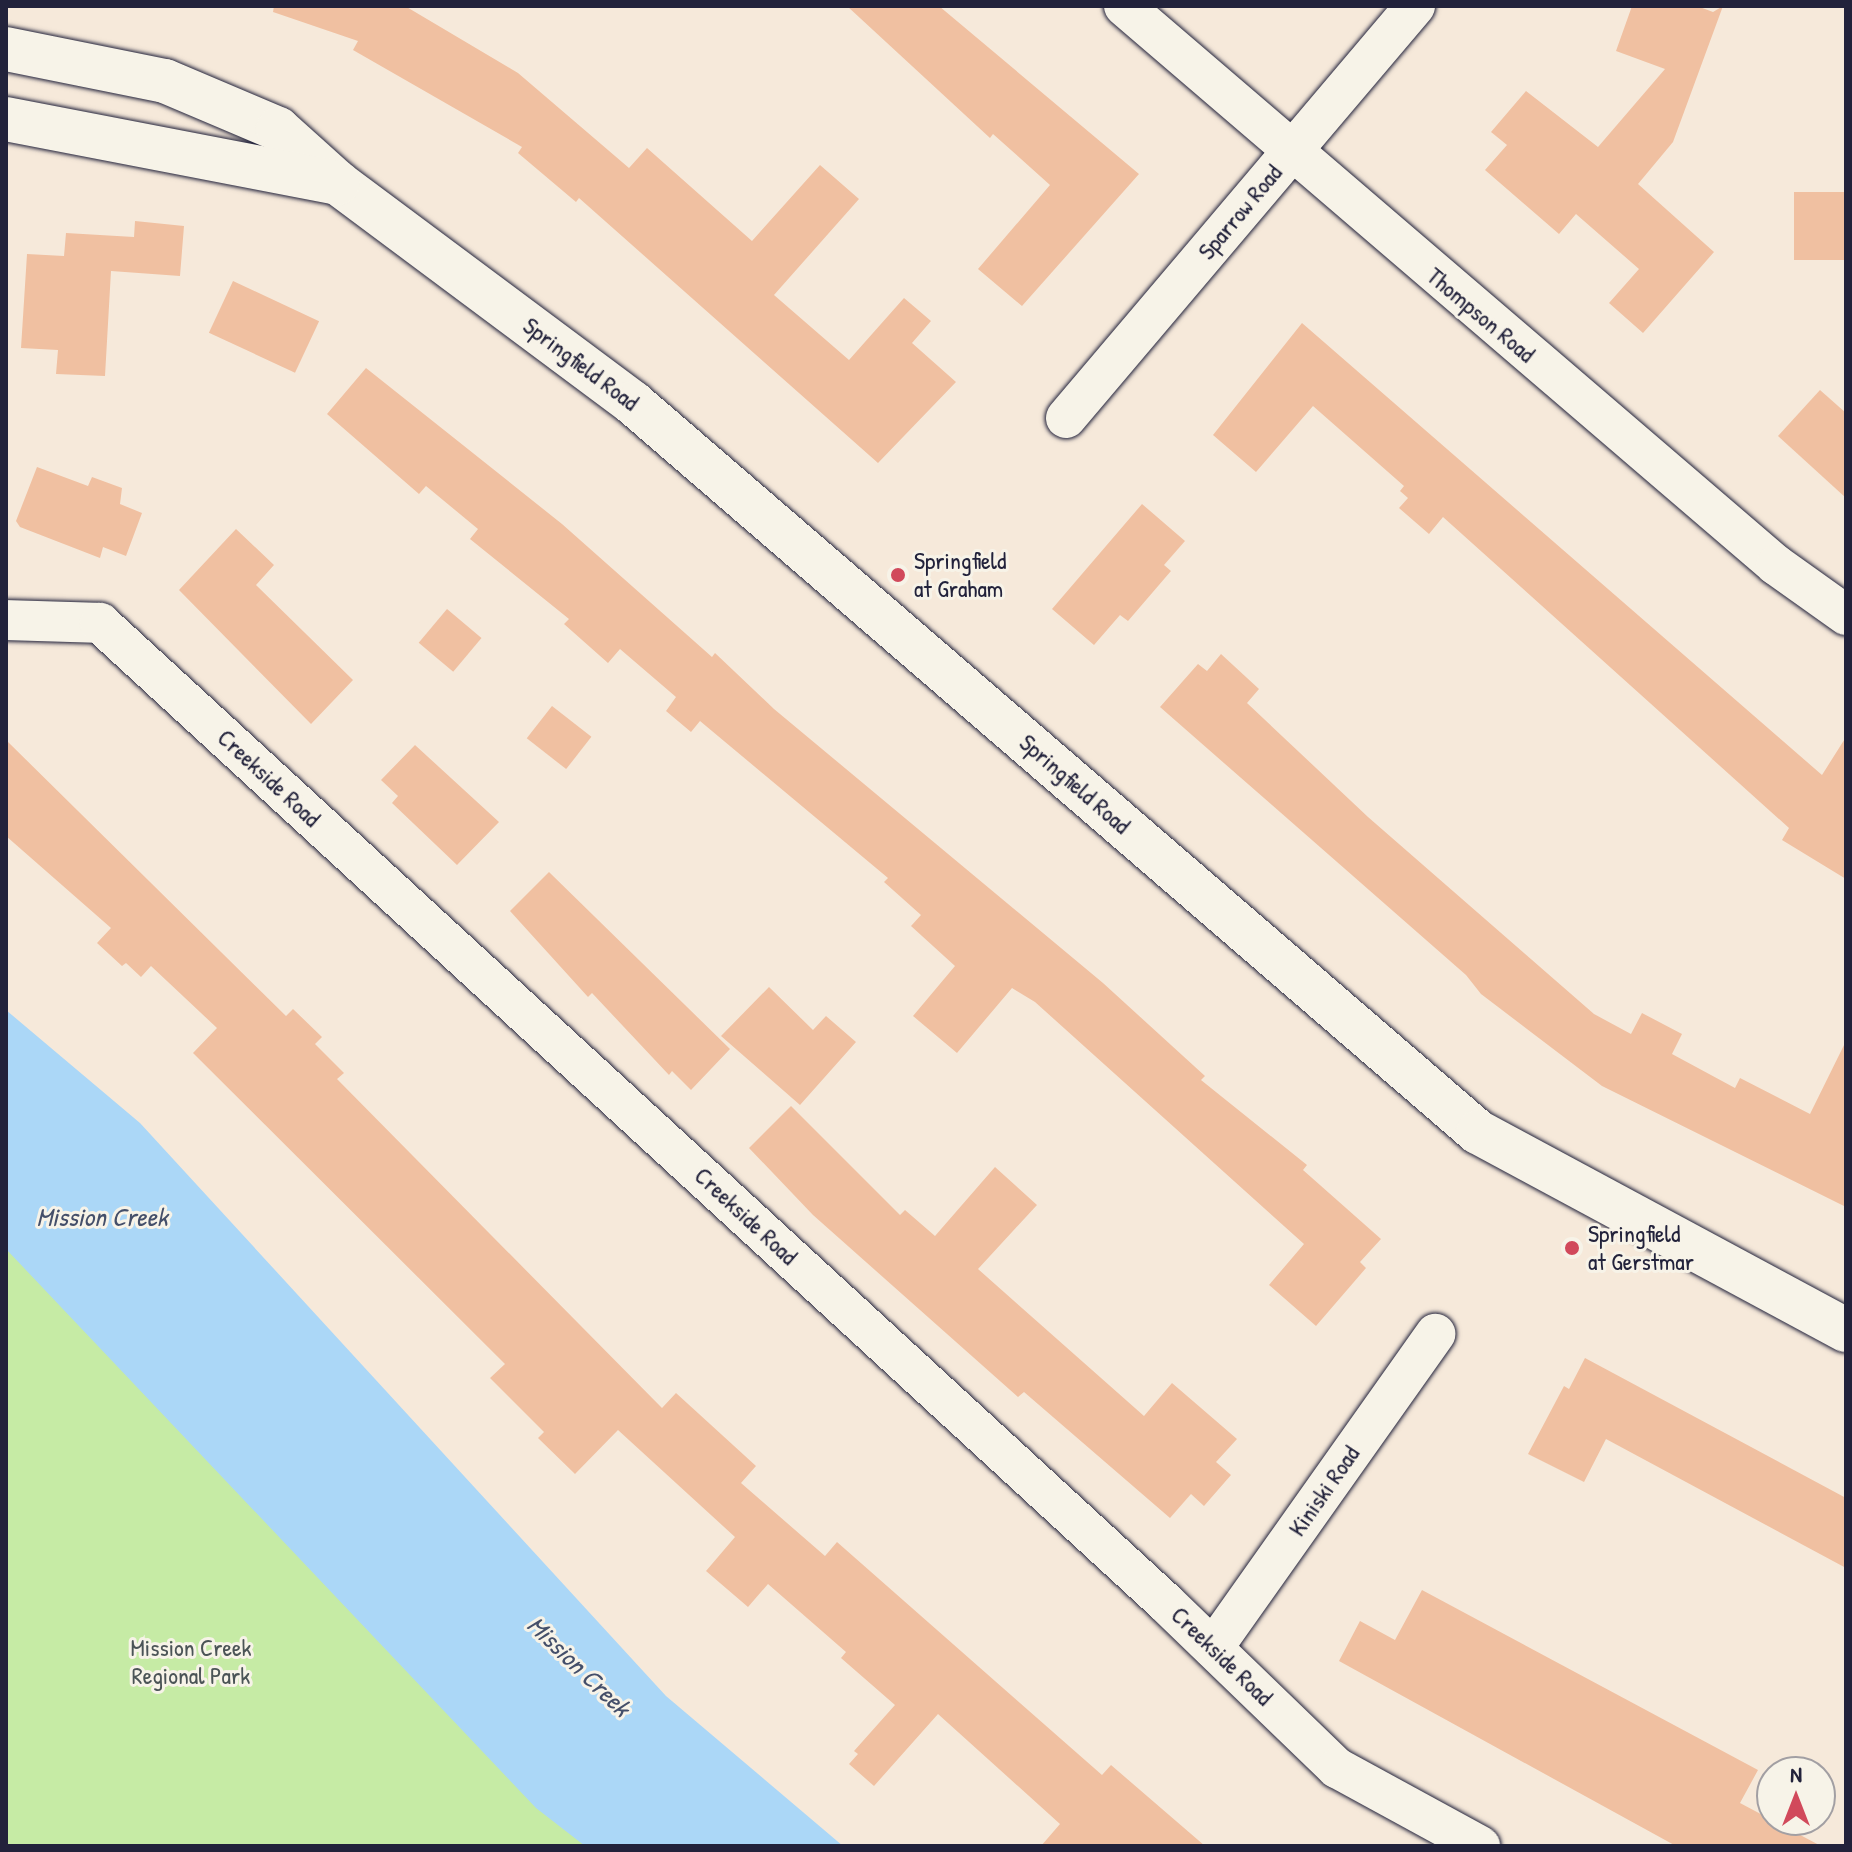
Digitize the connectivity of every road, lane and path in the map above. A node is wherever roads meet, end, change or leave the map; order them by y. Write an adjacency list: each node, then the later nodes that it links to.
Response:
1 (1124, 6): 5 (street, Thompson Road)
2 (1415, 6): 5 (street, Sparrow Road)
3 (6, 49): 6 (main road, Springfield Road)
4 (6, 119): 6 (main road, Springfield Road)
5 (1289, 153): 7 (street, Sparrow Road); 8 (street, Thompson Road)
6 (338, 183): 10 (main road, Springfield Road)
7 (1066, 418)
8 (1846, 615)
9 (6, 620): 12 (street, Creekside Road)
10 (1846, 1330)
11 (1435, 1334): 12 (street, Kiniski Road)
12 (1213, 1648): 13 (street, Creekside Road)
13 (1480, 1846)

